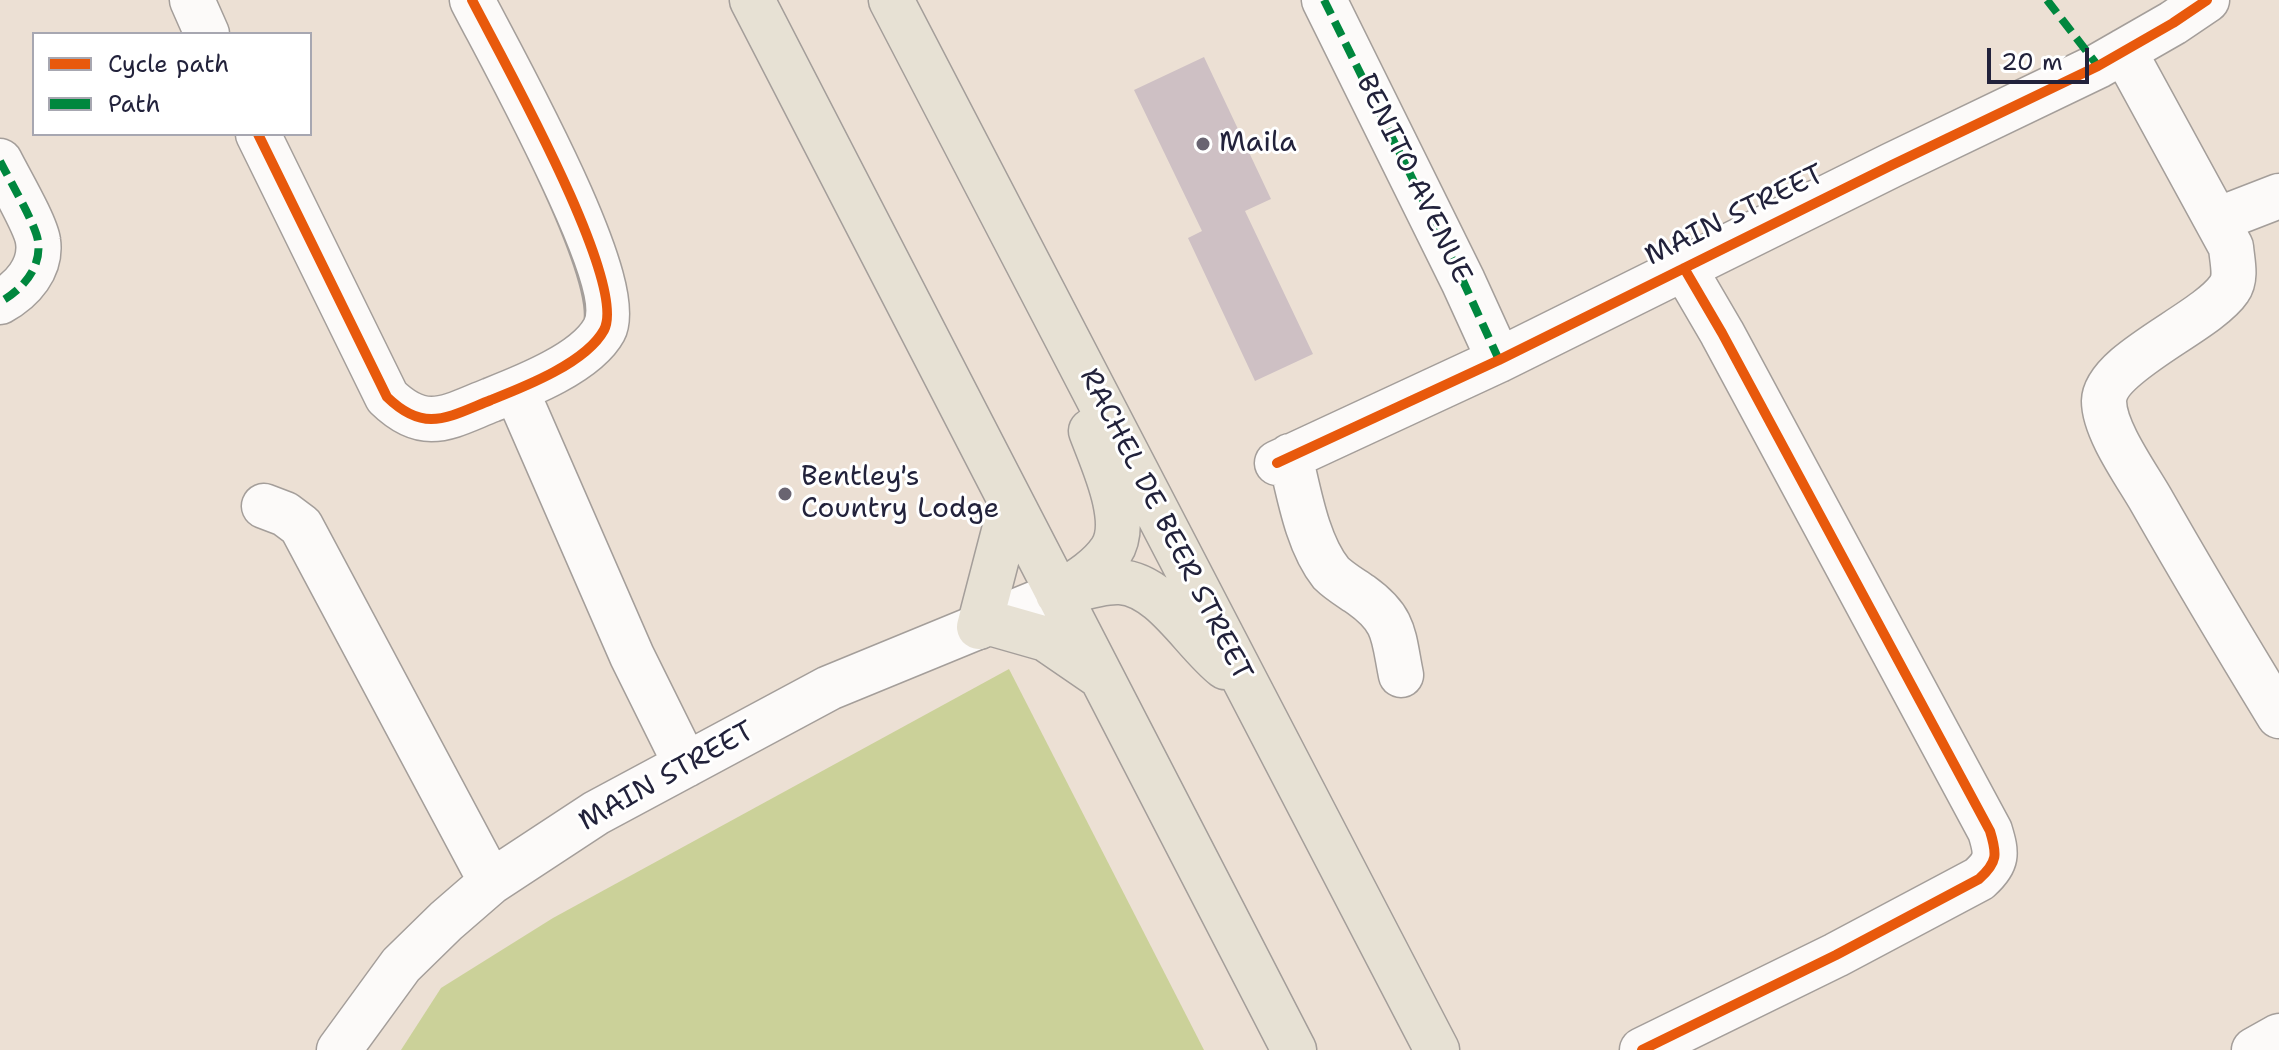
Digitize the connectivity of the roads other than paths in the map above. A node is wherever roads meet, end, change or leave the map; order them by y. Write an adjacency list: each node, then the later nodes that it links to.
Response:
1 (192, 0): 7 (street)
2 (472, 0): 17 (street)
3 (752, 0): 18 (main road)
4 (891, 0): 15 (main road, RACHEL DE BEER STREET)
5 (1324, 0): 16 (street, BENITO AVENUE)
6 (2207, 0): 8 (street, MAIN STREET)
7 (206, 32)
8 (2124, 51): 12 (street); 13 (street, MAIN STREET)
9 (259, 136): 17 (street)
10 (0, 161): 14 (street)
11 (2279, 196): 12 (street)
12 (2217, 220): 25 (street)
13 (1684, 268): 16 (street, MAIN STREET); 32 (street)
14 (0, 302)
15 (1075, 350): 20 (main road); 24 (main road, RACHEL DE BEER STREET)
16 (1499, 360): 22 (street, MAIN STREET)
17 (516, 390): 26 (street)
18 (1011, 504): 20 (main road); 21 (main road)
19 (264, 506): 27 (street)
20 (1058, 594): 21 (street, MAIN STREET); 23 (main road); 24 (main road)
21 (984, 625): 23 (main road); 26 (street, MAIN STREET)
22 (1401, 675)
23 (1099, 676): 30 (main road)
24 (1247, 682): 31 (main road, RACHEL DE BEER STREET)
25 (2279, 716)
26 (686, 765): 27 (street, MAIN STREET)
27 (491, 882): 29 (street, MAIN STREET)
28 (2279, 1036): 33 (street)
29 (339, 1050)
30 (1294, 1050)
31 (1437, 1050)
32 (1642, 1050)
33 (2254, 1050)

